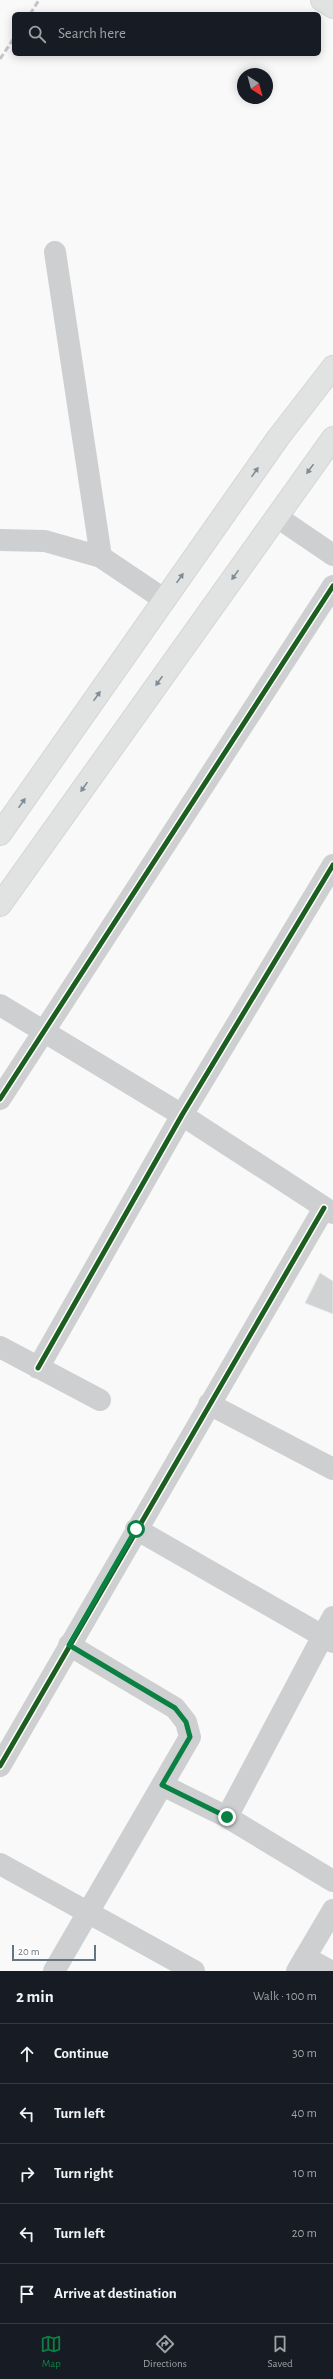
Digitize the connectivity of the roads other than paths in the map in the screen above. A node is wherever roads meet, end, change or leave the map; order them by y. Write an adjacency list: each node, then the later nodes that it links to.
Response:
1 (322, 0): 2 (main road)
2 (333, 7)
3 (55, 252): 9 (street)
4 (333, 366): 11 (main road, one-way to 4)
5 (333, 438): 6 (main road, one-way to 6)
6 (276, 517): 8 (street); 14 (main road, one-way to 14)
7 (0, 540): 9 (street)
8 (333, 555)
9 (101, 557): 11 (street)
10 (333, 586): 16 (street)
11 (165, 600): 12 (main road, one-way to 11)
12 (0, 834)
13 (333, 865): 18 (street)
14 (0, 905)
15 (0, 1005): 16 (street)
16 (45, 1030): 17 (street); 18 (street)
17 (0, 1099)
18 (182, 1115): 19 (street); 21 (street)
19 (329, 1211): 23 (street)
20 (0, 1347): 21 (street)
21 (38, 1368): 22 (street)
22 (100, 1400)
23 (209, 1404): 24 (street); 25 (street)
24 (333, 1469)
25 (136, 1529): 27 (street); 28 (street)
26 (333, 1617): 27 (street)
27 (328, 1639): 31 (street)
28 (69, 1645): 29 (street); 30 (street)
29 (0, 1766)
30 (162, 1785): 31 (street); 35 (street)
31 (227, 1817): 33 (street)
32 (0, 1864): 35 (street)
33 (333, 1881)
34 (333, 1910): 36 (street)
35 (88, 1912): 37 (street); 38 (street)
36 (301, 1964): 39 (street)
37 (54, 1971)
38 (194, 1971)
39 (330, 1971)

